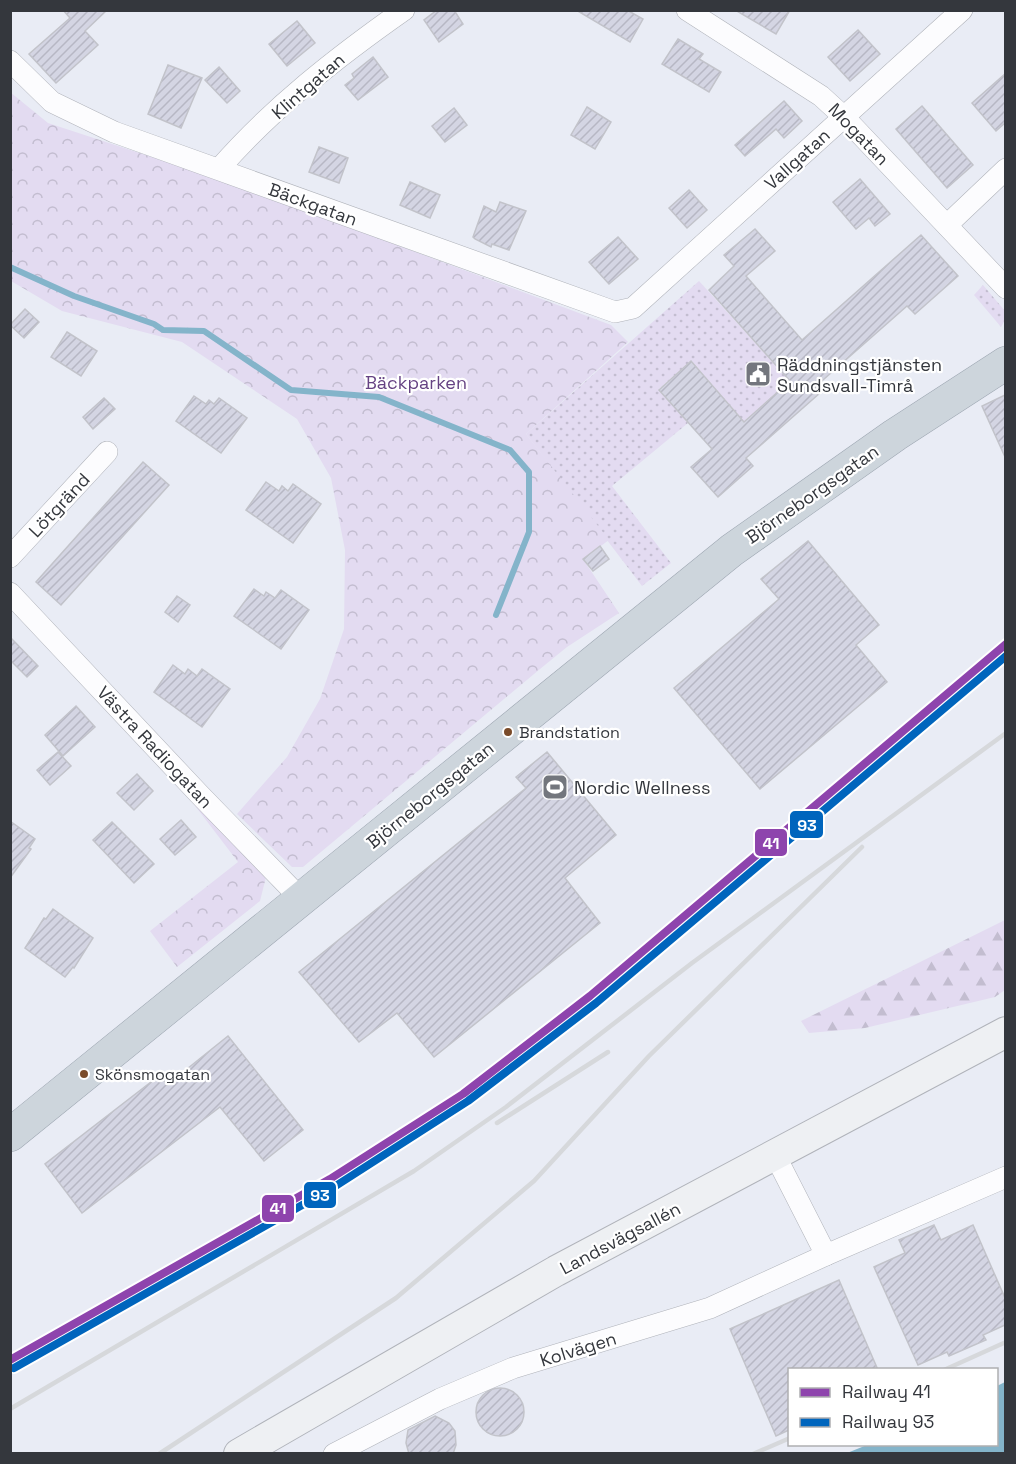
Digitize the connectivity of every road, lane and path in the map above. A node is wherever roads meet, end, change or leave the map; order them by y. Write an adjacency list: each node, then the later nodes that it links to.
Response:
1 (404, 10): 6 (street, Klintgatan)
2 (687, 10): 5 (street, Mogatan)
3 (962, 10): 5 (street, Vallgatan)
4 (10, 61): 6 (street, Bäckgatan)
5 (844, 117): 8 (street, Mogatan); 10 (street, Vallgatan)
6 (219, 169): 10 (street, Bäckgatan)
7 (1005, 169): 8 (street)
8 (946, 225): 9 (street, Mogatan)
9 (1005, 288)
10 (633, 308)
11 (1005, 363): 15 (highway, Björneborgsgatan)
12 (107, 452): 13 (street, Lötgränd)
13 (10, 557)
14 (10, 593): 15 (street, Västra Radiogatan)
15 (302, 899): 17 (highway, Björneborgsgatan)
16 (1005, 1032): 18 (main road, Landsvägsallén)
17 (10, 1135)
18 (775, 1155): 20 (street); 21 (main road, Landsvägsallén)
19 (1005, 1177): 20 (street, Kolvägen)
20 (826, 1254): 22 (street, Kolvägen)
21 (239, 1454)
22 (334, 1454)

